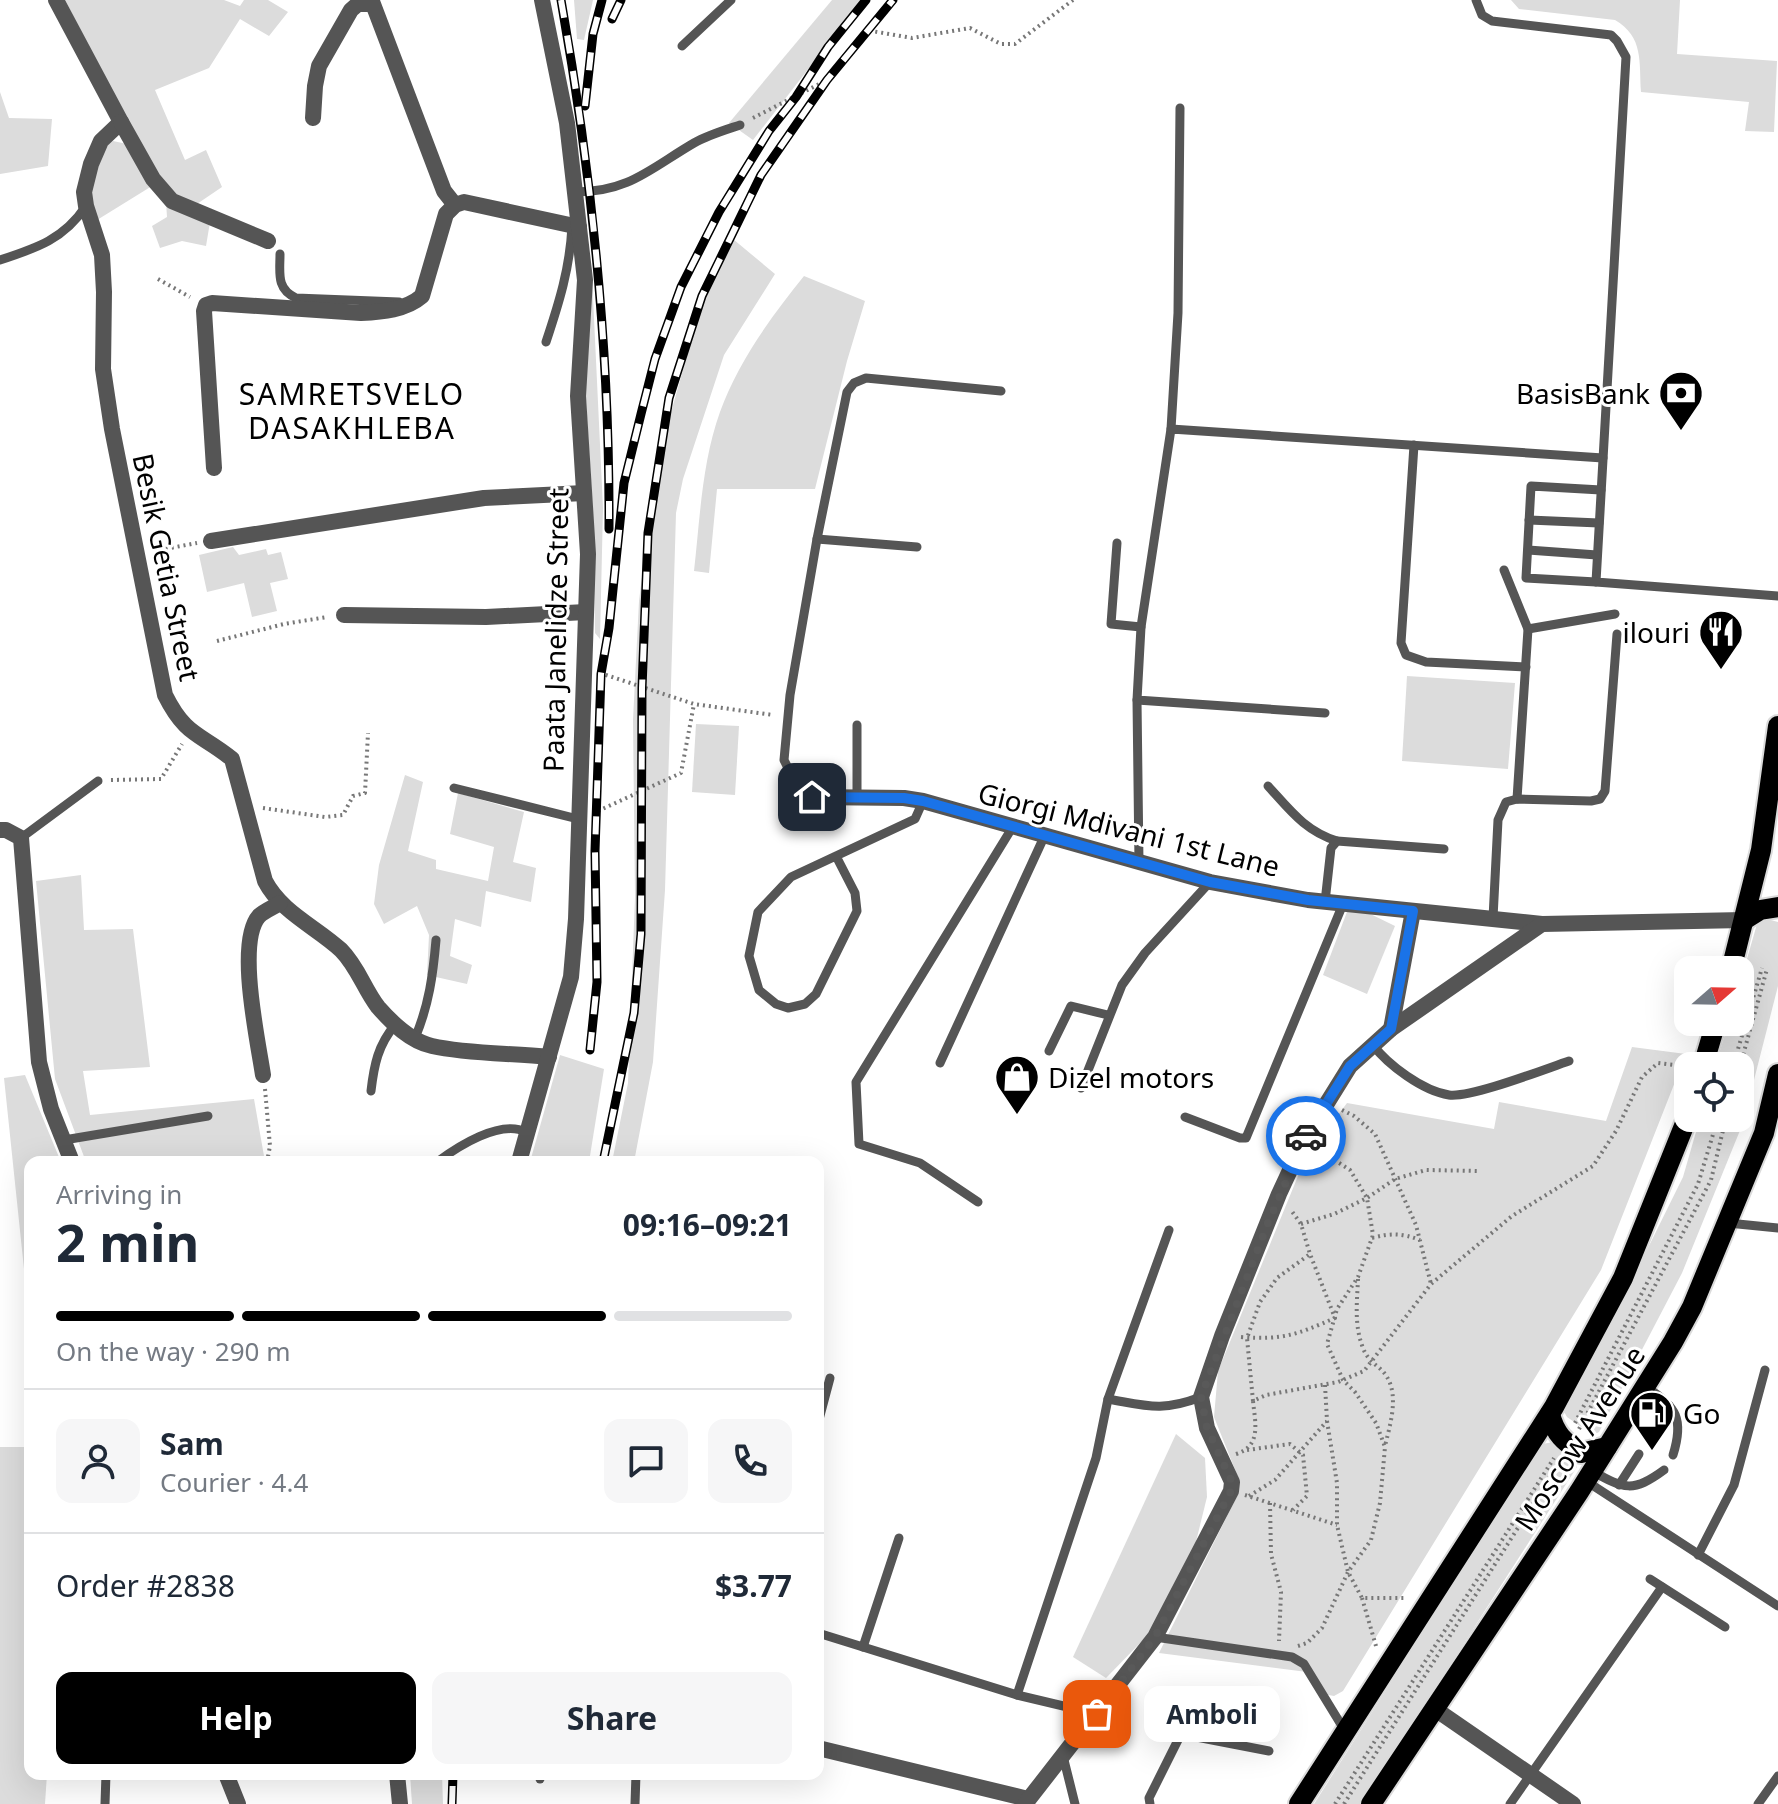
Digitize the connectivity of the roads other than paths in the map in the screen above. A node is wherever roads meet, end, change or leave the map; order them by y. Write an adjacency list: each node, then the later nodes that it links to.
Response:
1 (56, 0): 8 (street)
2 (542, 0): 10 (street, Paata Janelidze Street)
3 (731, 0): 5 (lane)
4 (1476, 0): 22 (lane)
5 (682, 46)
6 (1180, 108): 20 (lane)
7 (313, 118): 11 (street)
8 (121, 122): 12 (street, Besik Getia Street); 14 (street)
9 (740, 125): 10 (lane)
10 (576, 192): 13 (street, Paata Janelidze Street)
11 (455, 205): 13 (street); 17 (street)
12 (86, 206): 16 (lane); 68 (street, Besik Getia Street)
13 (575, 227): 18 (lane); 25 (street, Paata Janelidze Street)
14 (268, 241)
15 (280, 254): 17 (lane)
16 (0, 260)
17 (403, 306): 23 (street)
18 (546, 342)
19 (1001, 391): 28 (lane)
20 (1171, 429): 21 (lane); 40 (lane)
21 (1414, 445): 22 (lane); 43 (lane)
22 (1603, 458): 24 (lane)
23 (214, 468)
24 (1601, 490): 26 (lane); 27 (lane)
25 (584, 493): 29 (street); 37 (street, Paata Janelidze Street)
26 (1529, 520): 27 (lane); 32 (lane)
27 (1599, 523): 33 (lane)
28 (817, 539): 31 (lane); 51 (lane)
29 (211, 541)
30 (1117, 543): 40 (lane)
31 (917, 547)
32 (1528, 550): 33 (lane); 35 (lane)
33 (1597, 555): 35 (lane)
34 (1504, 570): 41 (lane)
35 (1596, 582): 36 (lane)
36 (1778, 596)
37 (586, 612): 39 (street); 56 (street, Paata Janelidze Street)
38 (1615, 614): 41 (lane)
39 (344, 615)
40 (1141, 627): 44 (lane)
41 (1528, 629): 43 (lane)
42 (1617, 634): 53 (lane)
43 (1526, 667): 53 (lane)
44 (1137, 700): 45 (lane); 65 (lane)
45 (1325, 713)
46 (857, 725): 52 (lane)
47 (1778, 726): 63 (main road)
48 (98, 781): 60 (lane)
49 (1268, 786): 61 (lane)
50 (454, 788): 56 (lane)
51 (801, 794): 52 (street, Giorgi Mdivani 1st Lane)
52 (857, 798): 54 (street, Giorgi Mdivani 1st Lane)
53 (1517, 799): 72 (lane)
54 (923, 801): 57 (street, Giorgi Mdivani 1st Lane); 64 (lane)
55 (1778, 808): 63 (main road)
56 (578, 814): 83 (street, Paata Janelidze Street)
57 (1012, 828): 59 (street, Giorgi Mdivani 1st Lane); 98 (lane)
58 (0, 830): 60 (street)
59 (1044, 837): 65 (street, Giorgi Mdivani 1st Lane); 85 (lane)
60 (21, 838): 94 (street)
61 (1337, 841): 62 (lane); 67 (lane)
62 (1444, 849)
63 (1761, 850): 73 (main road)
64 (836, 856): 64 (lane)
65 (1139, 863): 66 (street, Giorgi Mdivani 1st Lane)
66 (1210, 882): 67 (street, Giorgi Mdivani 1st Lane); 77 (lane)
67 (1325, 902): 69 (street, Giorgi Mdivani 1st Lane)
68 (280, 903): 78 (street, Besik Getia Street); 87 (street)
69 (1343, 904): 71 (street, Giorgi Mdivani 1st Lane); 91 (lane)
70 (1778, 907): 73 (main road)
71 (1413, 911): 72 (street, Giorgi Mdivani 1st Lane); 79 (street)
72 (1493, 918): 74 (street, Giorgi Mdivani 1st Lane)
73 (1744, 920): 74 (street, Giorgi Mdivani 1st Lane); 76 (main road)
74 (1542, 924): 79 (street)
75 (436, 940): 80 (lane)
76 (1735, 956)
77 (1108, 1015): 82 (lane); 88 (lane)
78 (395, 1025): 80 (street, Besik Getia Street); 89 (lane)
79 (1391, 1029): 81 (street)
80 (415, 1038): 83 (street, Besik Getia Street)
81 (1373, 1045): 84 (lane); 105 (street)
82 (1049, 1051)
83 (549, 1057): 92 (street, Paata Janelidze Street)
84 (1569, 1061)
85 (940, 1063)
86 (1778, 1074): 99 (main road, Moscow Avenue)
87 (263, 1075)
88 (1081, 1088)
89 (371, 1091)
90 (208, 1116): 94 (lane)
91 (1185, 1117)
92 (526, 1132): 96 (lane); 97 (street, Paata Janelidze Street)
93 (1682, 1132): 109 (main road, Moscow Avenue)
94 (64, 1140): 95 (street)
95 (70, 1156)
96 (446, 1156)
97 (520, 1156)
98 (978, 1202)
99 (1728, 1223): 100 (lane); 104 (main road, Moscow Avenue)
100 (1778, 1228)
101 (1169, 1230): 106 (lane)
102 (1765, 1370): 118 (lane)
103 (830, 1378): 107 (lane)
104 (1646, 1387): 108 (lane); 111 (main road, Moscow Avenue)
105 (1201, 1397): 106 (lane); 124 (street)
106 (1108, 1399): 126 (lane)
107 (824, 1400)
108 (1669, 1405): 110 (lane); 113 (lane)
109 (1550, 1414): 111 (main road); 129 (main road, Moscow Avenue)
110 (1648, 1439)
111 (1607, 1447): 115 (main road, Moscow Avenue)
112 (1639, 1454): 116 (lane)
113 (1673, 1455)
114 (1664, 1470): 116 (lane)
115 (1589, 1476): 116 (lane); 118 (lane); 127 (main road, Moscow Avenue)
116 (1619, 1485)
117 (899, 1538): 125 (lane)
118 (1698, 1555): 121 (lane)
119 (1650, 1579): 120 (lane)
120 (1662, 1587): 122 (lane); 133 (lane)
121 (1778, 1606)
122 (1725, 1627)
123 (824, 1635): 125 (lane)
124 (1155, 1637): 128 (street); 129 (lane)
125 (863, 1647): 126 (lane)
126 (1017, 1695): 128 (lane)
127 (1435, 1709): 133 (street); 147 (main road, Moscow Avenue)
128 (1097, 1714): 132 (street)
129 (1345, 1731): 146 (main road, Moscow Avenue)
130 (824, 1750): 139 (street)
131 (1269, 1751): 145 (lane)
132 (1063, 1756): 139 (street); 144 (lane)
133 (1531, 1775): 148 (lane); 149 (street)
134 (1778, 1776): 150 (lane)
135 (106, 1780): 140 (lane)
136 (228, 1780): 141 (street)
137 (398, 1780): 142 (street)
138 (636, 1780): 143 (lane)
139 (1026, 1801)
140 (105, 1804)
141 (238, 1804)
142 (400, 1804)
143 (635, 1804)
144 (1075, 1804)
145 (1150, 1804)
146 (1299, 1804)
147 (1371, 1804)
148 (1510, 1804)
149 (1573, 1804)
150 (1758, 1804)

